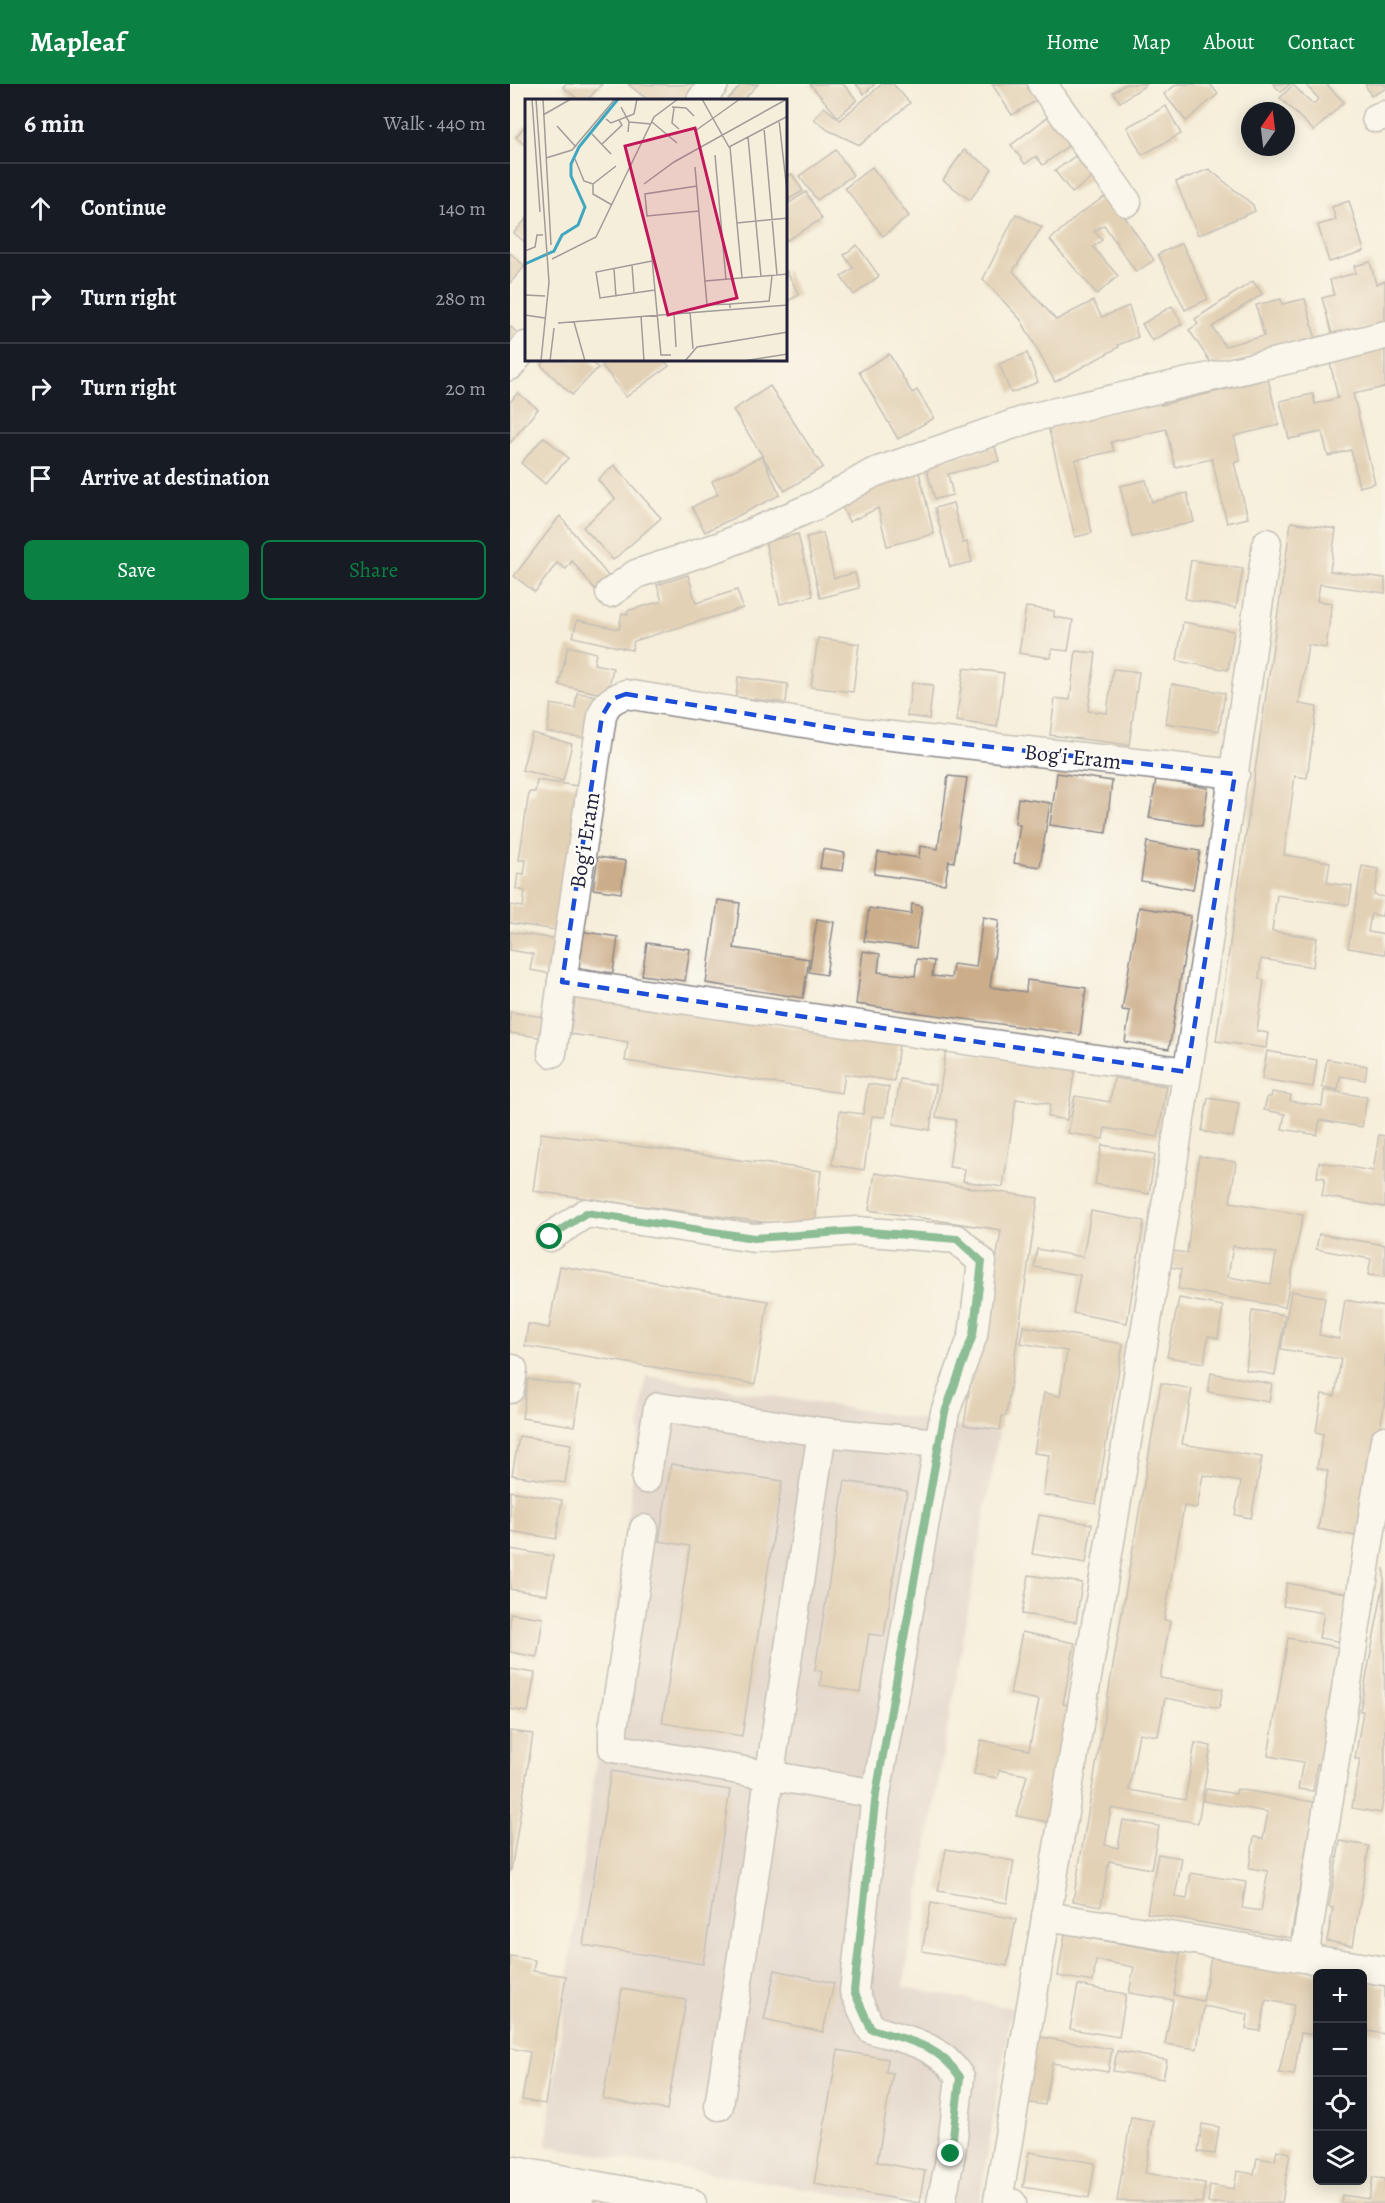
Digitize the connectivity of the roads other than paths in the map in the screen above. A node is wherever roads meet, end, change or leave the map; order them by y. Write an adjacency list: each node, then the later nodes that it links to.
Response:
1 (714, 84): 3 (street)
2 (1042, 84): 4 (street)
3 (702, 99)
4 (1127, 202)
5 (1385, 335): 9 (street)
6 (525, 347): 7 (street)
7 (510, 366)
8 (1267, 543): 10 (street)
9 (610, 593)
10 (1235, 774): 11 (street, Bog'i Eram); 13 (street)
11 (562, 982): 12 (street, Bog'i Eram); 13 (street)
12 (552, 1053)
13 (1187, 1072): 22 (street)
14 (550, 1237): 17 (street)
15 (822, 1432): 17 (street); 18 (street); 20 (street)
16 (1385, 1440): 23 (street)
17 (939, 1443): 21 (street)
18 (646, 1479)
19 (644, 1529): 20 (street)
20 (769, 1774): 21 (street); 25 (street)
21 (876, 1794): 31 (street)
22 (1046, 1916): 23 (street); 28 (street)
23 (1305, 1958): 24 (street)
24 (1385, 1971)
25 (719, 2106)
26 (510, 2170): 30 (street)
27 (510, 2191): 29 (street)
28 (1003, 2202)
29 (579, 2203)
30 (692, 2203)
31 (941, 2203)

